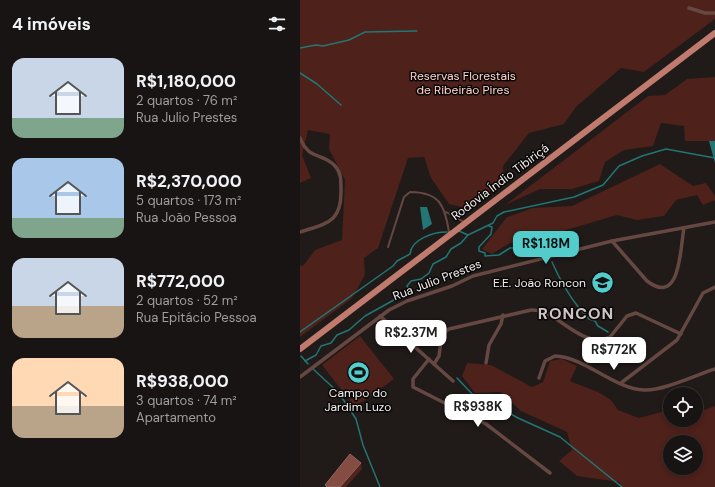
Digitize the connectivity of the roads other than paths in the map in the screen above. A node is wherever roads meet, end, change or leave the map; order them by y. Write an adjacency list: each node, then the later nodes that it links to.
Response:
1 (689, 8): 2 (street)
2 (715, 13)
3 (715, 33): 6 (highway, Rodovia Índio Tibiriçá)
4 (300, 138): 9 (street)
5 (446, 212): 6 (lane); 10 (lane); 12 (lane)
6 (465, 222): 10 (highway, Rodovia Índio Tibiriçá)
7 (715, 222): 8 (street, Rua Julio Prestes)
8 (684, 228): 11 (street, Rua Julio Prestes); 11 (street)
9 (300, 232)
10 (450, 234): 17 (highway, Rodovia Índio Tibiriçá)
11 (612, 241): 15 (street, Rua Julio Prestes)
12 (388, 247)
13 (715, 287): 16 (street)
14 (503, 315): 16 (street); 19 (street); 20 (street)
15 (380, 316): 18 (street); 22 (street, Rua Julio Prestes)
16 (681, 334): 25 (street)
17 (300, 349)
18 (429, 359): 20 (street); 26 (street)
19 (486, 363)
20 (434, 364): 24 (street)
21 (715, 368): 25 (street)
22 (300, 377)
23 (539, 378): 25 (street)
24 (453, 381)
25 (620, 382)
26 (550, 473)

